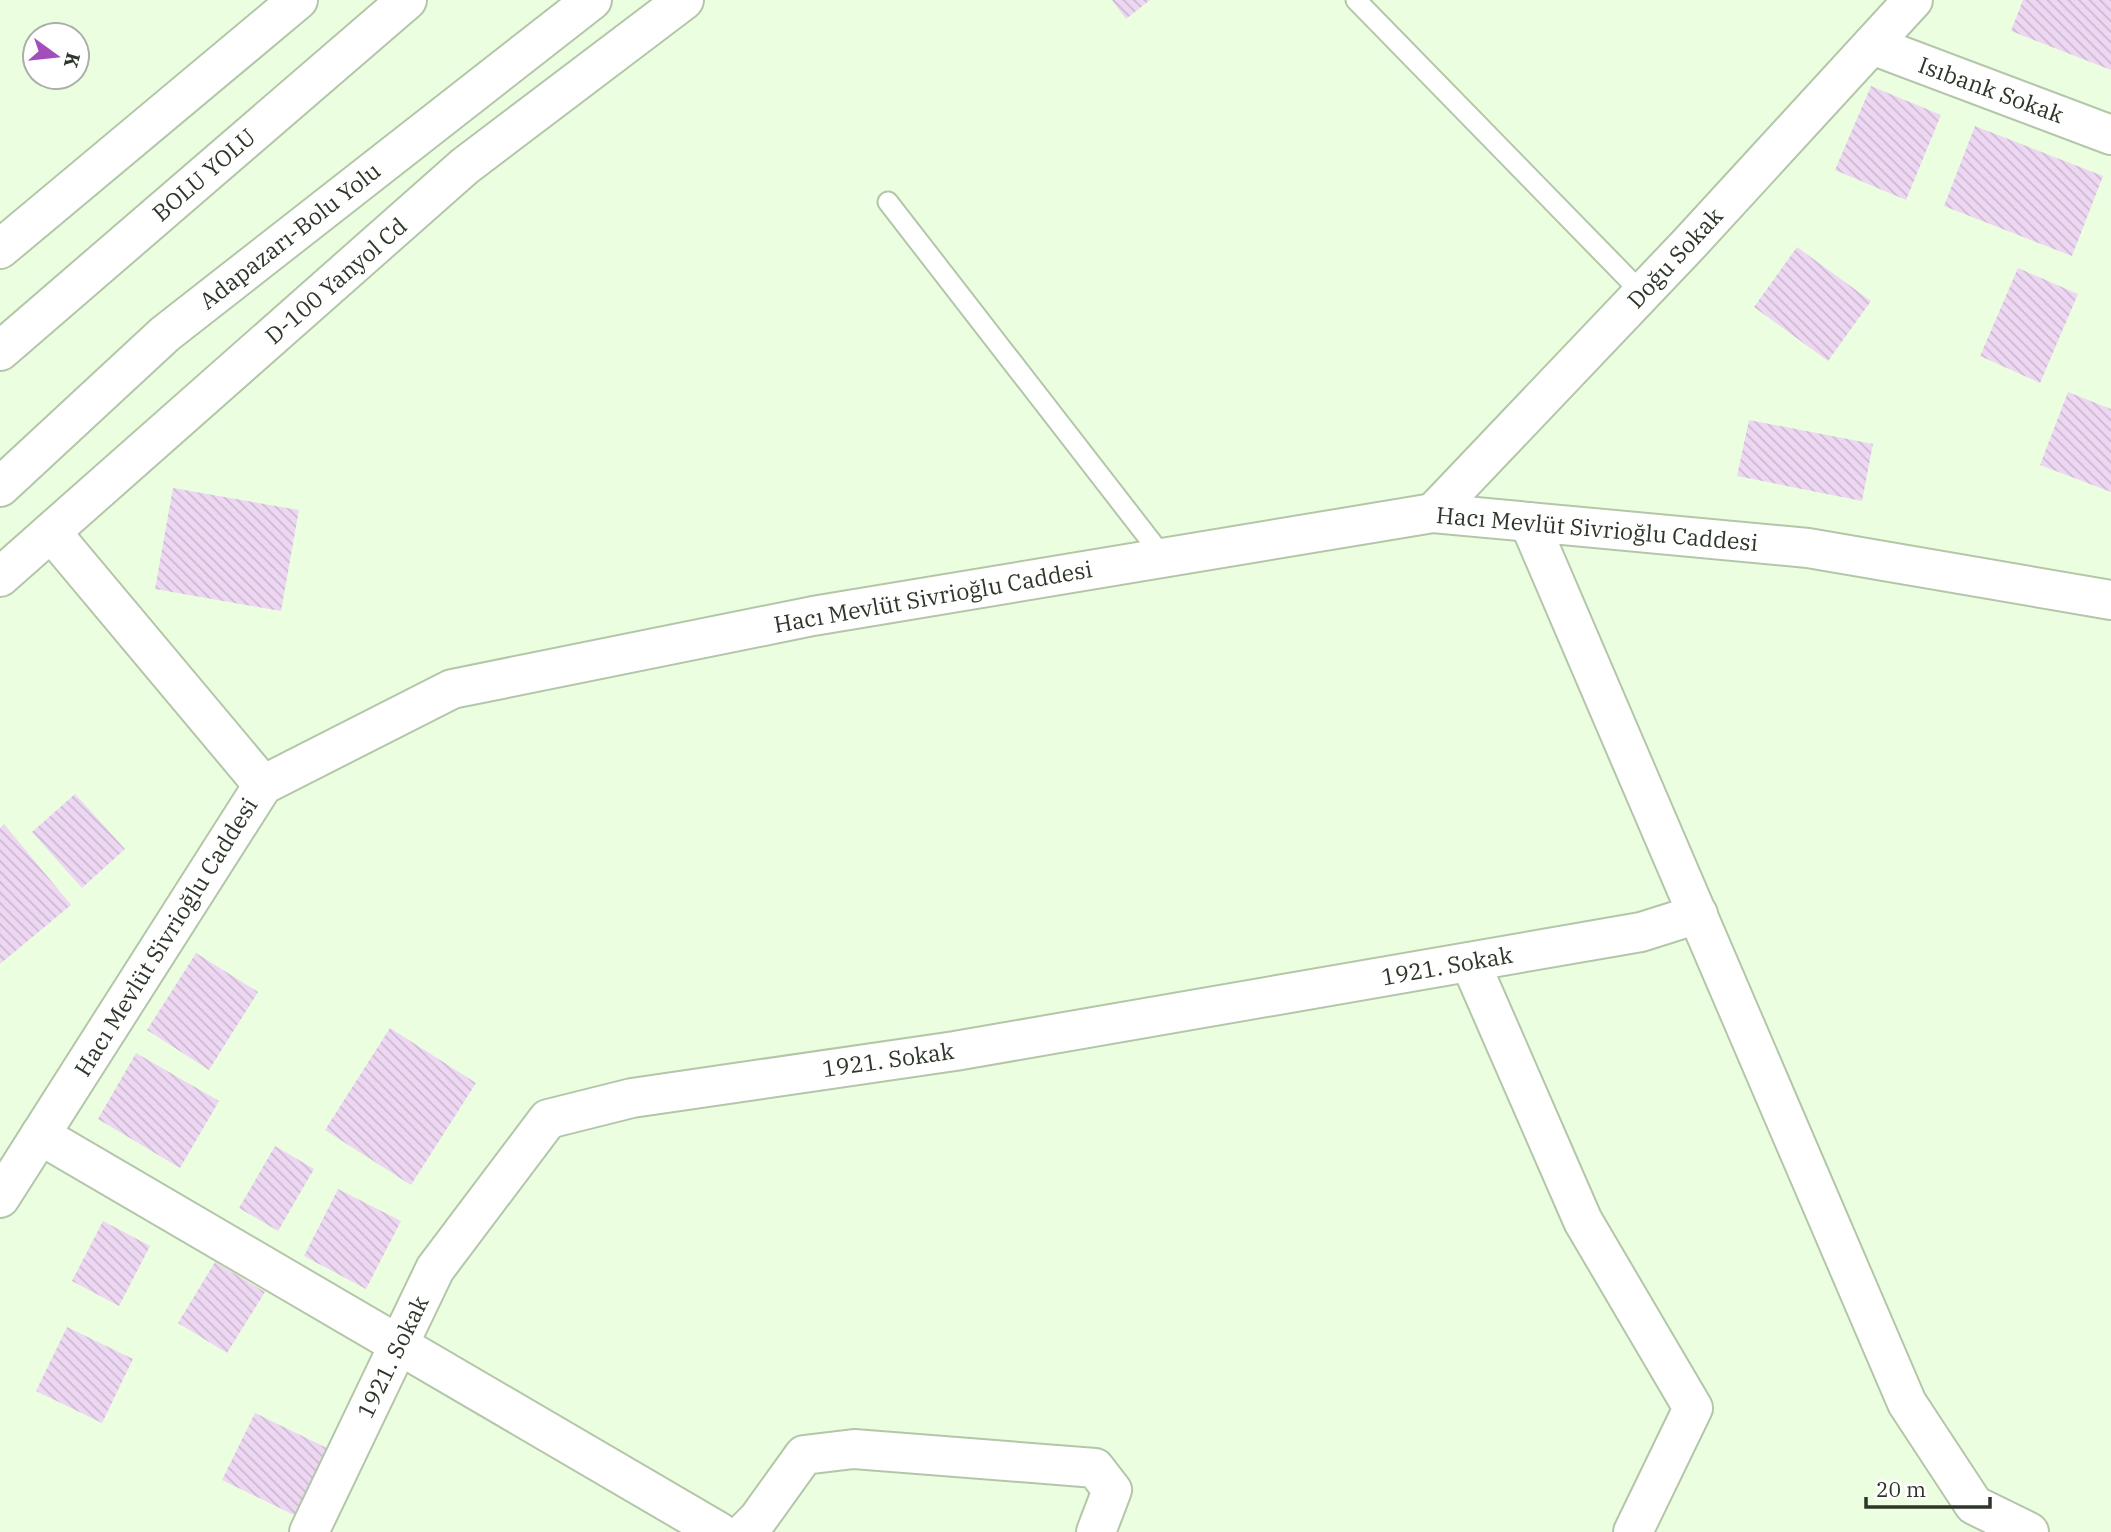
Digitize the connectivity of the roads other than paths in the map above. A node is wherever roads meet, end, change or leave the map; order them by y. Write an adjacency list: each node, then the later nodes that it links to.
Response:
1 (298, 0): 10 (main road)
2 (407, 0): 12 (main road, BOLU YOLU)
3 (592, 0): 13 (main road, Adapazarı-Bolu Yolu)
4 (684, 0): 16 (main road, D-100 Yanyol Cd)
5 (1356, 0): 11 (lane)
6 (1913, 0): 7 (main road, Doğu Sokak)
7 (1872, 45): 8 (main road, Isıbank Sokak); 11 (main road, Doğu Sokak)
8 (2111, 135)
9 (888, 202): 17 (lane)
10 (0, 249)
11 (1642, 293): 14 (main road, Doğu Sokak)
12 (0, 351)
13 (0, 486)
14 (1433, 513): 15 (main road, Hacı Mevlüt Sivrioğlu Caddesi); 17 (main road, Hacı Mevlüt Sivrioğlu Caddesi)
15 (1529, 522): 19 (main road, Hacı Mevlüt Sivrioğlu Caddesi); 21 (main road)
16 (51, 532): 18 (main road, D-100 Yanyol Cd); 20 (main road)
17 (1164, 558): 20 (main road, Hacı Mevlüt Sivrioğlu Caddesi)
18 (0, 577)
19 (2111, 600)
20 (263, 785): 23 (main road, Hacı Mevlüt Sivrioğlu Caddesi)
21 (1698, 914): 22 (main road, 1921. Sokak); 31 (main road)
22 (1470, 962): 25 (main road, 1921. Sokak); 30 (main road)
23 (40, 1135): 24 (main road, Hacı Mevlüt Sivrioğlu Caddesi); 25 (main road)
24 (0, 1198)
25 (399, 1345): 26 (main road, 1921. Sokak); 27 (main road)
26 (309, 1532)
27 (719, 1532)
28 (745, 1532): 29 (main road)
29 (1096, 1532)
30 (1633, 1532)
31 (2029, 1532)

